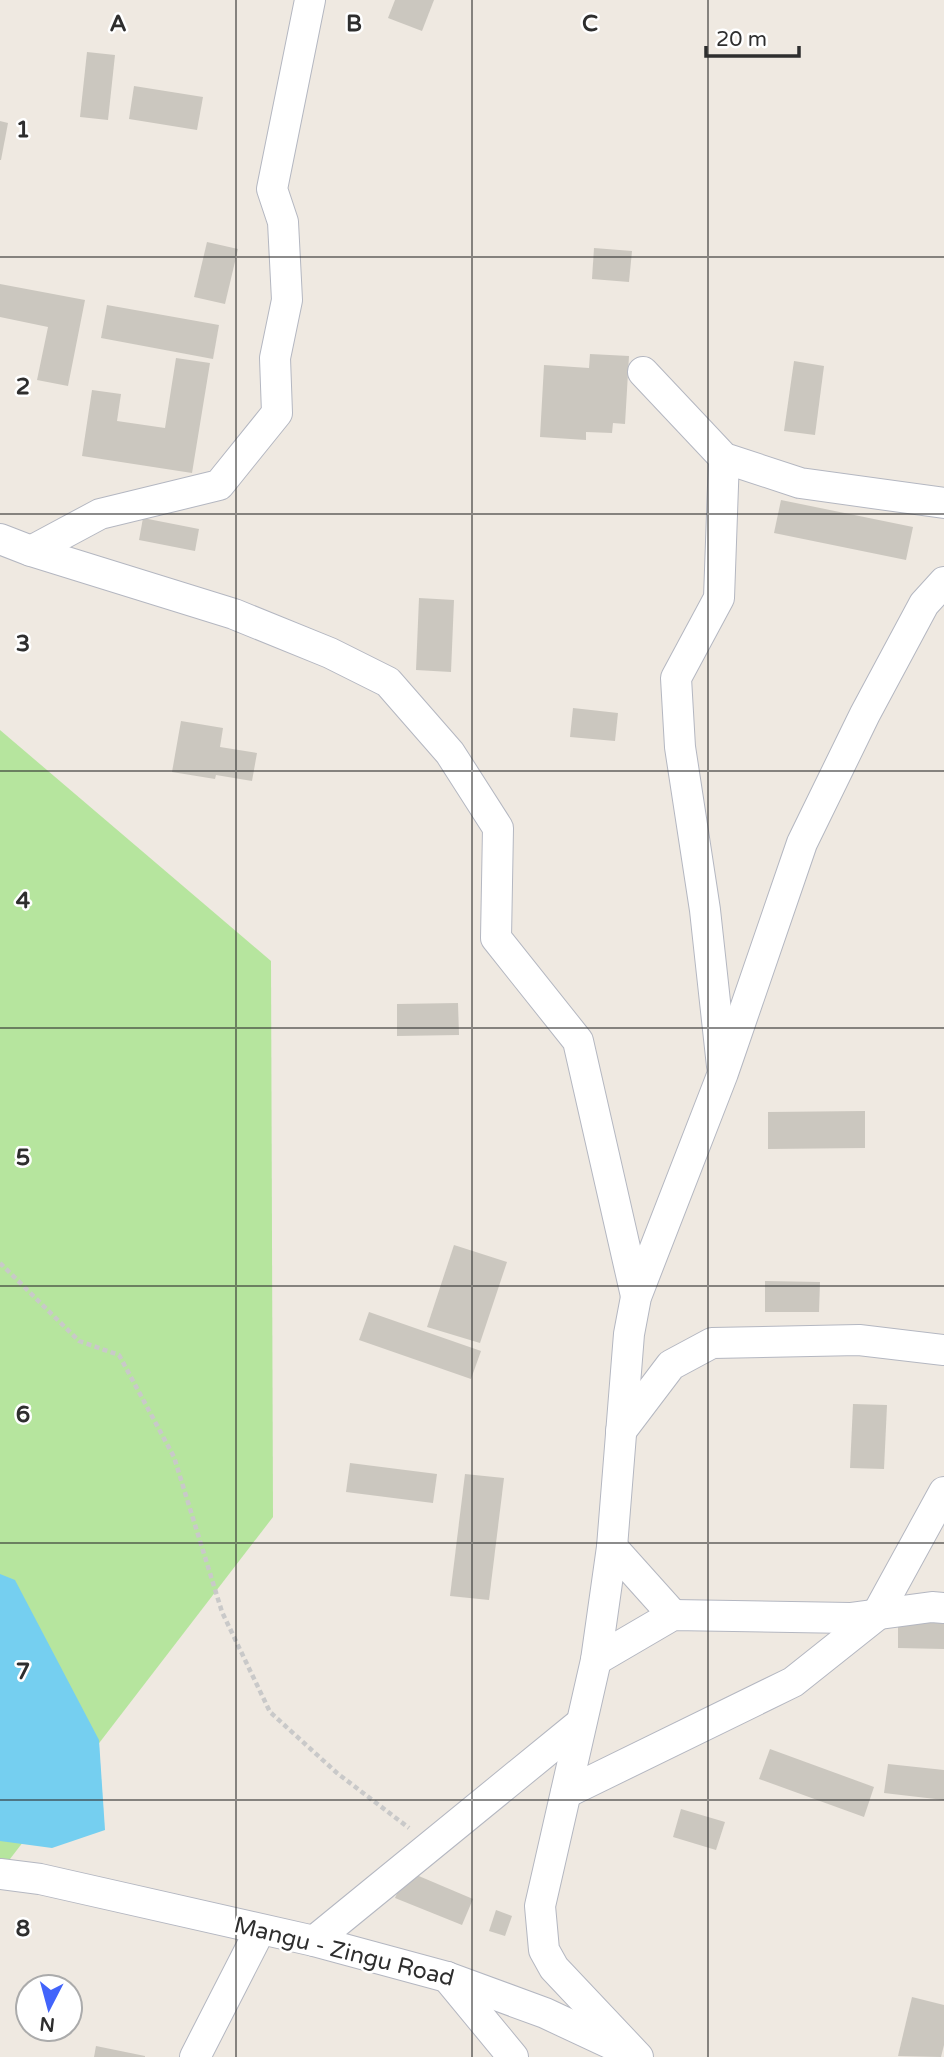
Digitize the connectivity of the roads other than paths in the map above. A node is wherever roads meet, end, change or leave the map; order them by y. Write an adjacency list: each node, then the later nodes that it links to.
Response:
1 (310, 0): 6 (street)
2 (643, 372): 3 (street)
3 (724, 458): 4 (street); 8 (street)
4 (944, 503)
5 (0, 539): 6 (street)
6 (31, 551): 9 (street)
7 (944, 582): 8 (street)
8 (723, 1073): 9 (street)
9 (636, 1297): 11 (street)
10 (944, 1350): 11 (street)
11 (621, 1431): 13 (street)
12 (944, 1492): 16 (street)
13 (612, 1548): 15 (street); 17 (street)
14 (944, 1608): 16 (street)
15 (673, 1615): 16 (street); 17 (street)
16 (876, 1616): 19 (street)
17 (596, 1660): 18 (street)
18 (581, 1723): 19 (street); 22 (street)
19 (566, 1793): 26 (street)
20 (0, 1874): 21 (street, Mangu - Zingu Road)
21 (260, 1930): 22 (street, Mangu - Zingu Road); 24 (street)
22 (314, 1941): 23 (street, Mangu - Zingu Road)
23 (447, 1976): 25 (street); 26 (street, Mangu - Zingu Road)
24 (195, 2057)
25 (513, 2057)
26 (638, 2057)

